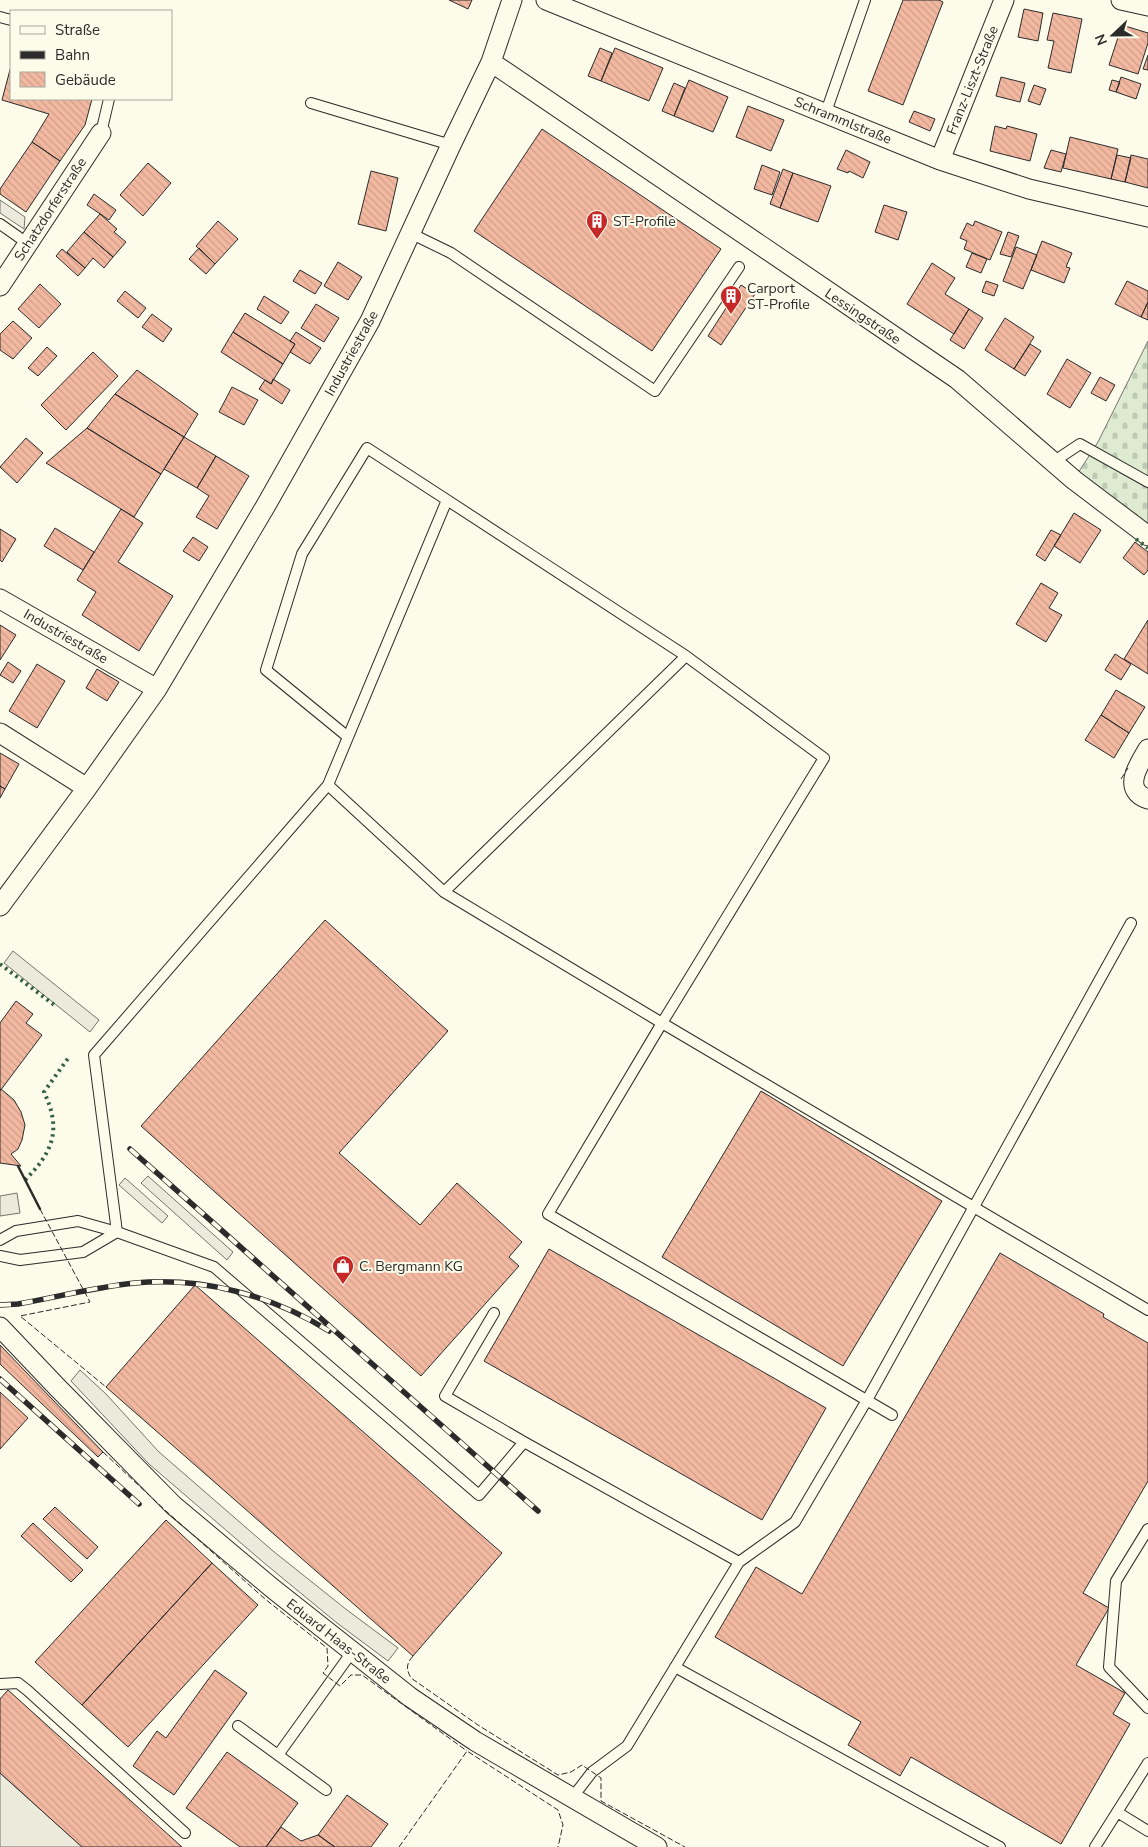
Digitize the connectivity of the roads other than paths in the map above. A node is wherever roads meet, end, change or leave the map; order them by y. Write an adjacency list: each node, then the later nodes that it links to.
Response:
1 (512, 0): 7 (street, Industriestraße)
2 (546, 0): 10 (street, Schrammlstraße)
3 (865, 0): 10 (lane)
4 (1004, 0): 13 (street, Franz-Liszt-Straße)
5 (1121, 0): 6 (street)
6 (1148, 6)
7 (491, 62): 12 (street, Industriestraße); 20 (street, Lessingstraße)
8 (109, 100): 11 (lane)
9 (311, 102): 12 (lane)
10 (826, 112): 13 (street, Schrammlstraße)
11 (101, 133): 17 (street, Schatzdorferstraße)
12 (451, 145): 16 (street, Industriestraße)
13 (940, 160): 14 (street, Schrammlstraße)
14 (1148, 217)
15 (0, 224): 17 (lane)
16 (410, 233): 18 (lane); 26 (street, Industriestraße)
17 (27, 243): 19 (street, Schatzdorferstraße)
18 (739, 267)
19 (0, 286)
20 (1053, 462): 21 (lane); 23 (street, Lessingstraße)
21 (1148, 482)
22 (447, 500): 25 (lane); 28 (lane); 28 (lane)
23 (1148, 536)
24 (0, 599): 26 (street, Industriestraße)
25 (686, 656): 33 (lane); 36 (lane)
26 (157, 689): 31 (street, Industriestraße)
27 (0, 733): 31 (street)
28 (348, 737): 30 (lane)
29 (1148, 750): 32 (street)
30 (328, 785): 33 (lane); 38 (lane)
31 (87, 788): 34 (street, Industriestraße)
32 (1148, 799)
33 (444, 892): 36 (lane)
34 (0, 906)
35 (1131, 923): 37 (lane)
36 (662, 1023): 37 (lane); 44 (lane)
37 (974, 1207): 41 (lane); 44 (lane)
38 (117, 1232): 39 (lane); 40 (lane); 46 (lane)
39 (0, 1240)
40 (0, 1256)
41 (1148, 1310)
42 (494, 1313): 46 (lane)
43 (0, 1327): 49 (street, Eduard Haas-Straße)
44 (867, 1400): 45 (lane); 48 (lane)
45 (892, 1415)
46 (524, 1442): 48 (lane)
47 (1148, 1529): 52 (lane)
48 (739, 1562): 50 (lane)
49 (352, 1652): 54 (lane); 57 (street, Eduard Haas-Straße)
50 (676, 1666): 57 (lane); 62 (lane)
51 (0, 1684): 60 (lane)
52 (1148, 1708)
53 (238, 1726): 54 (lane)
54 (278, 1755): 56 (lane)
55 (1148, 1763): 58 (lane)
56 (326, 1790)
57 (572, 1798): 61 (street, Eduard Haas-Straße)
58 (1117, 1812): 59 (lane); 63 (lane)
59 (1148, 1830)
60 (185, 1833)
61 (657, 1847)
62 (1000, 1847)
63 (1095, 1847)

